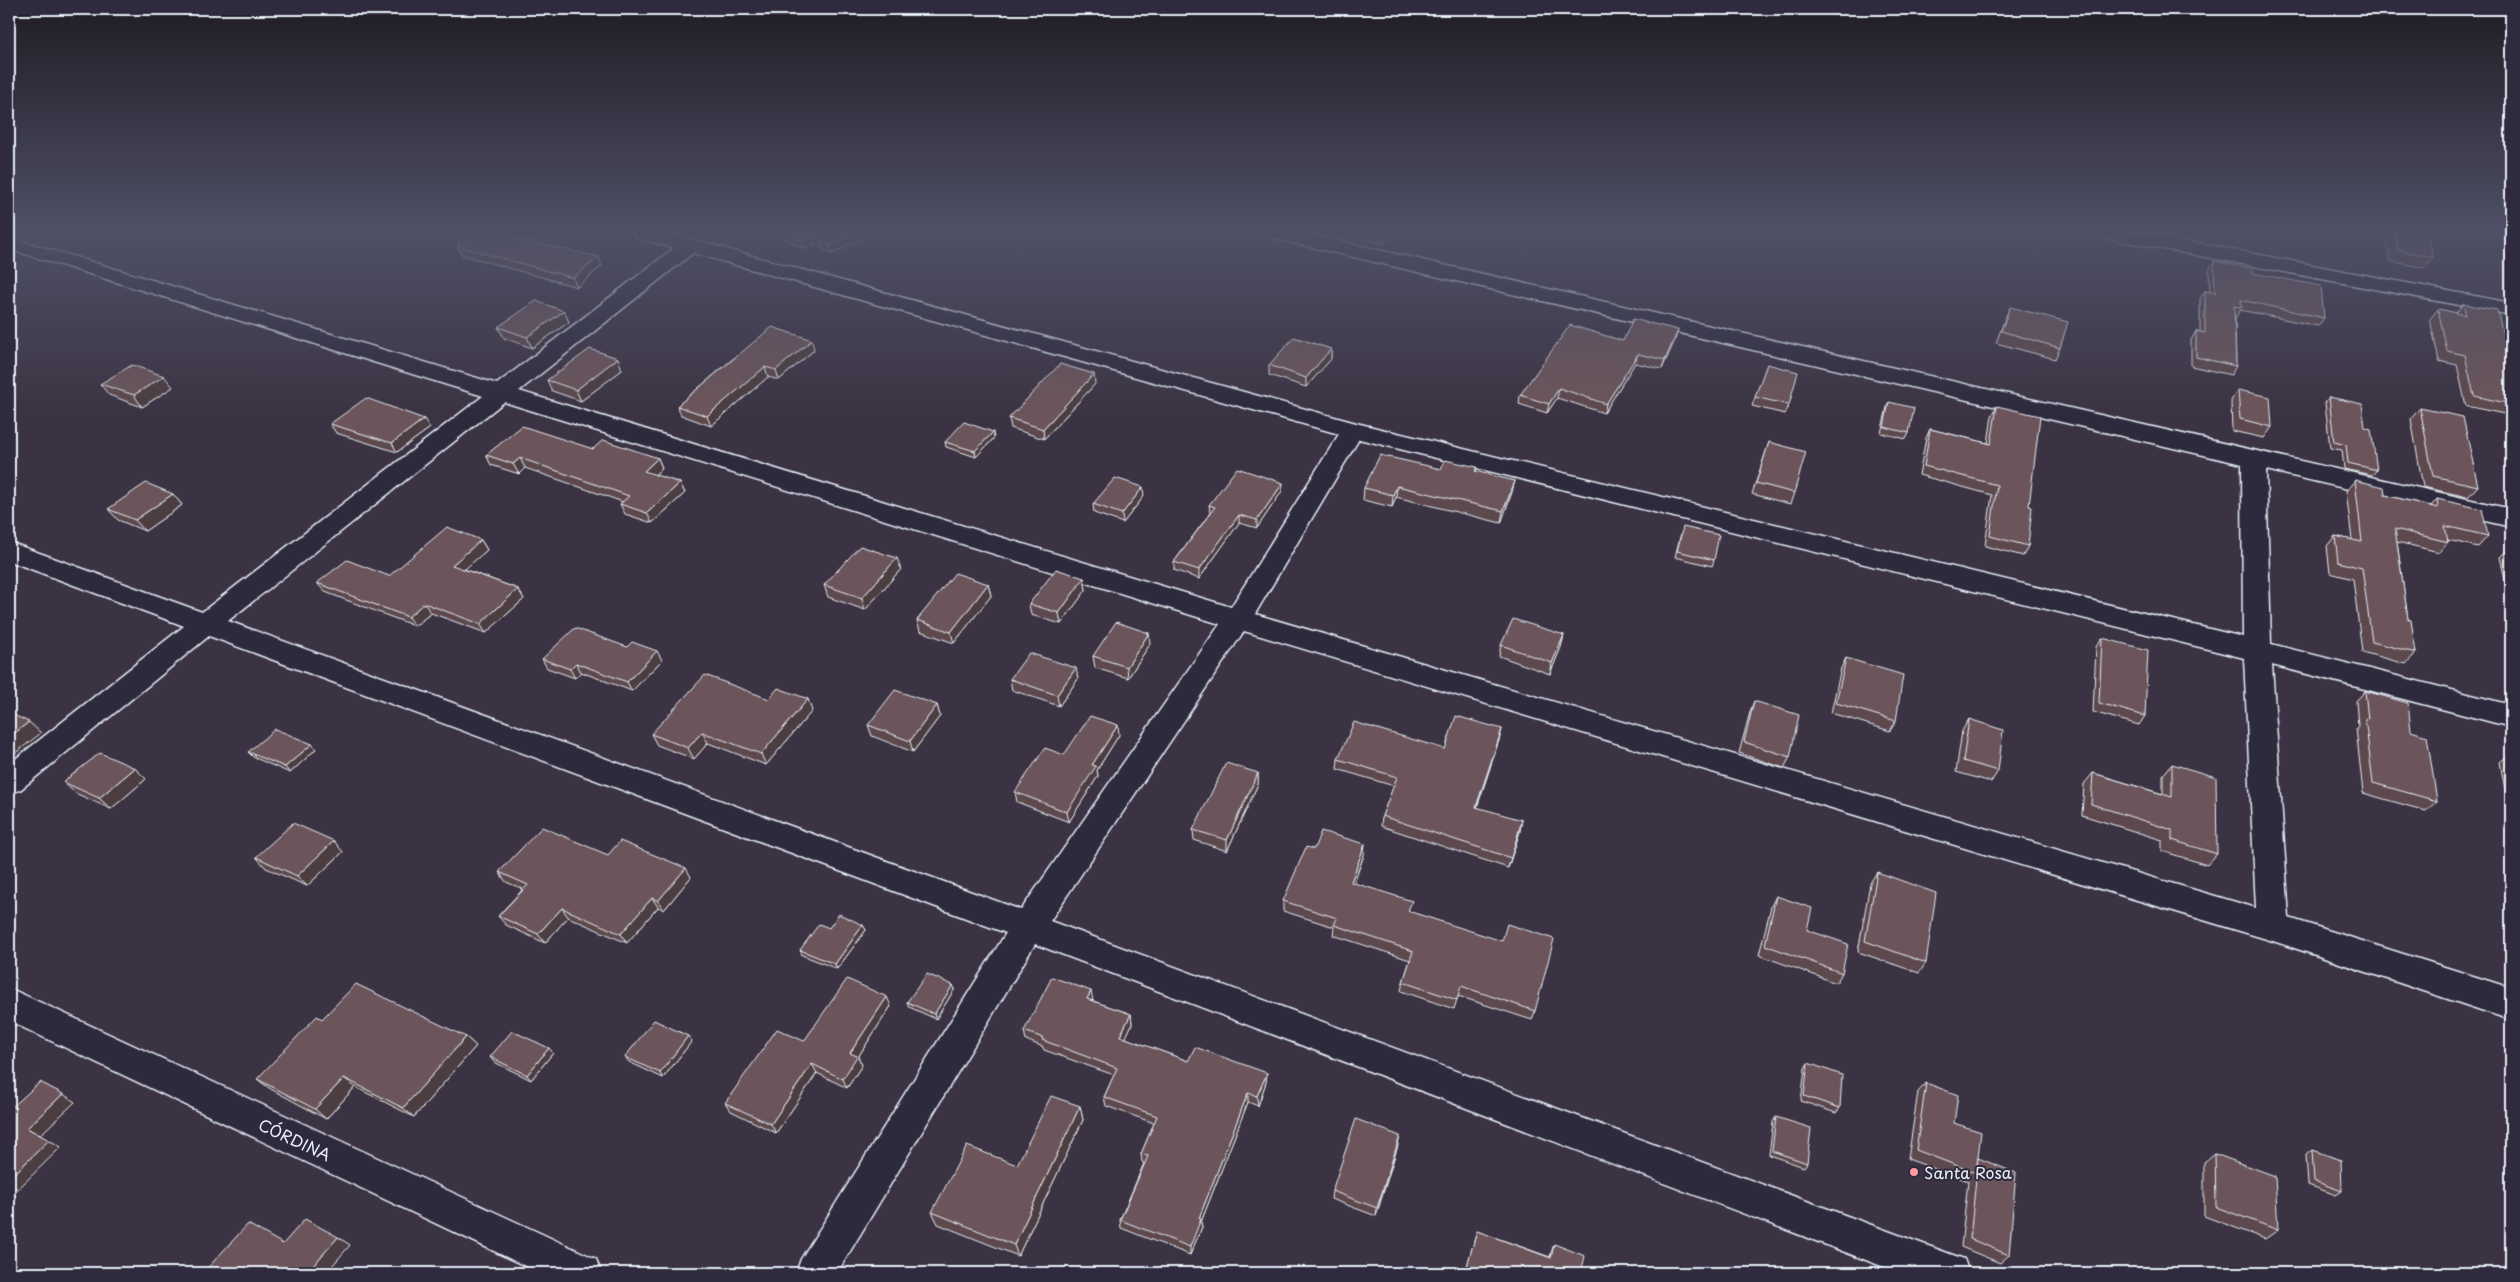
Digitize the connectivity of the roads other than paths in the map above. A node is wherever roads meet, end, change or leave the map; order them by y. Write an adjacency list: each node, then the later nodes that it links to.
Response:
1 (172, 293): 7 (street)
2 (631, 293): 7 (street)
3 (862, 293): 8 (street)
4 (1535, 293): 9 (street)
5 (2426, 293): 6 (street)
6 (2511, 309)
7 (503, 394): 12 (street); 13 (street)
8 (1353, 430): 12 (street); 14 (street)
9 (2254, 459): 10 (street); 14 (street)
10 (2511, 518)
11 (9, 551): 13 (street)
12 (1238, 619): 17 (street); 18 (street)
13 (205, 624): 16 (street); 17 (street)
14 (2257, 651): 15 (street); 18 (street)
15 (2511, 716)
16 (9, 781)
17 (1028, 927): 22 (street); 23 (street)
18 (2273, 927): 20 (street)
19 (9, 1004): 21 (street, CÓRDINA)
20 (2511, 1004)
21 (582, 1273)
22 (815, 1273)
23 (1950, 1273)

